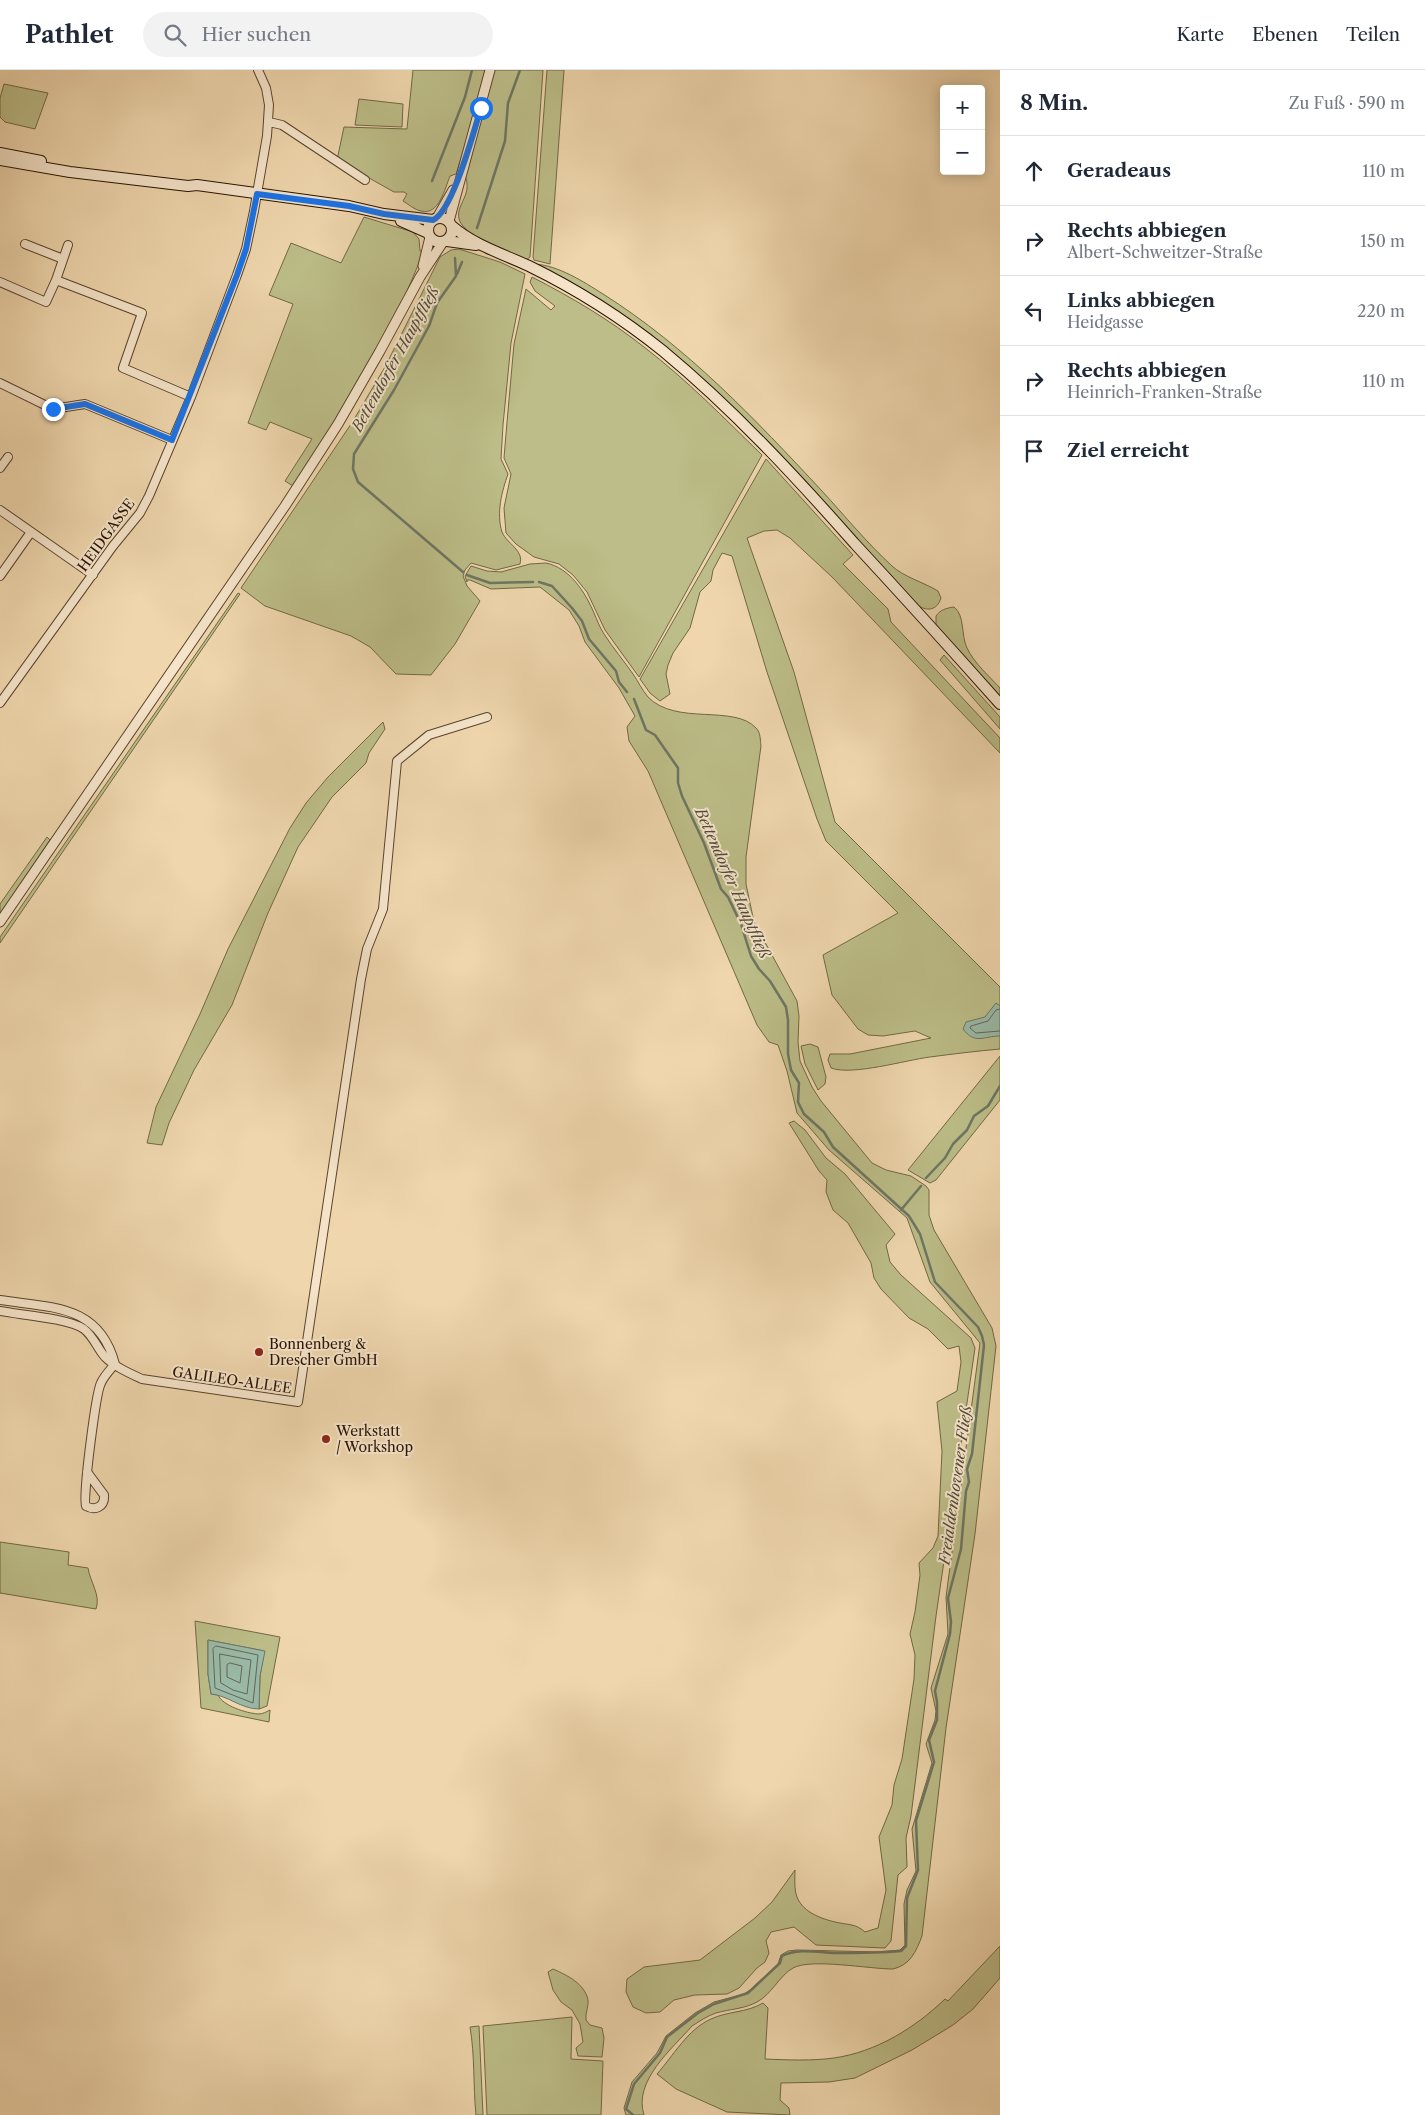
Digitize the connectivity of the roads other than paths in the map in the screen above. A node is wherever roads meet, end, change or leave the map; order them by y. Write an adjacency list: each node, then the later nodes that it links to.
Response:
1 (258, 70): 3 (street, HEIDGASSE)
2 (490, 70): 6 (street)
3 (269, 122): 7 (street); 9 (street, HEIDGASSE)
4 (0, 153): 8 (main road)
5 (0, 160): 8 (main road)
6 (460, 176): 11 (street); 12 (street)
7 (365, 180)
8 (196, 185): 9 (main road)
9 (257, 194): 10 (main road); 25 (street, HEIDGASSE)
10 (384, 214): 11 (main road); 13 (main road)
11 (435, 219): 12 (main road); 13 (main road)
12 (450, 223): 14 (main road); 17 (main road)
13 (429, 235): 14 (main road); 19 (street)
14 (445, 242): 17 (main road); 19 (street)
15 (25, 244): 18 (street)
16 (68, 245): 18 (street)
17 (483, 246): 34 (main road)
18 (63, 259): 20 (street)
19 (420, 276): 36 (street)
20 (56, 280): 22 (street); 25 (street)
21 (0, 282): 22 (street)
22 (46, 302): 23 (street)
23 (43, 310)
24 (0, 384): 26 (street)
25 (191, 397): 26 (street, HEIDGASSE)
26 (172, 440): 31 (street, HEIDGASSE)
27 (8, 457): 28 (street)
28 (0, 468)
29 (0, 510): 30 (street)
30 (31, 532): 31 (street); 32 (street)
31 (93, 575): 33 (street, HEIDGASSE)
32 (0, 576)
33 (0, 703)
34 (1000, 704)
35 (487, 716): 39 (street, GALILEO-ALLEE)
36 (0, 922)
37 (0, 1300): 39 (street)
38 (0, 1311): 39 (street, GALILEO-ALLEE)
39 (115, 1364): 40 (street)
40 (87, 1472)

